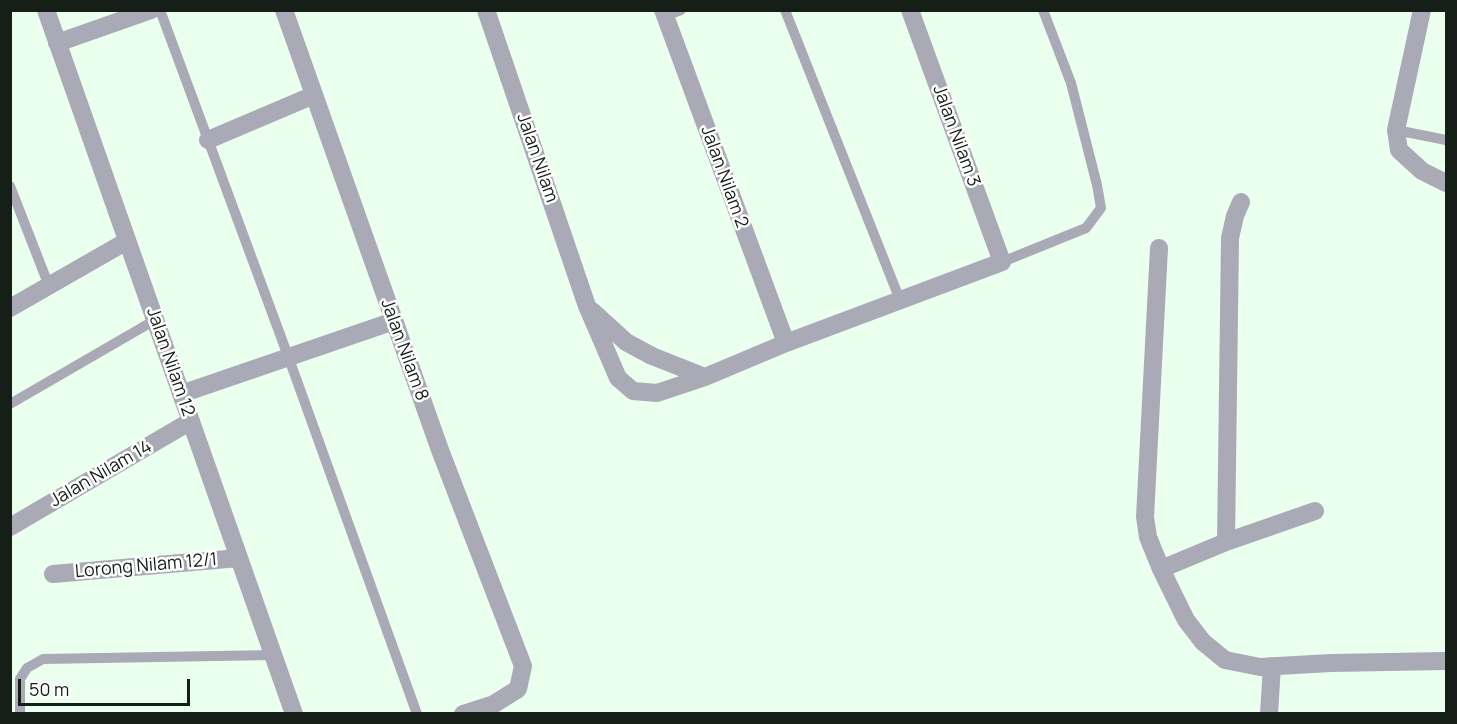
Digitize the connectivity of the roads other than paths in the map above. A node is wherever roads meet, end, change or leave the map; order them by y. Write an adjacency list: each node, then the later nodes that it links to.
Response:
1 (46, 10): 11 (street, Jalan Nilam 12)
2 (151, 10): 11 (street)
3 (160, 10): 14 (lane)
4 (284, 10): 12 (street, Jalan Nilam 8)
5 (486, 10): 24 (street, Jalan Nilam)
6 (785, 10): 23 (lane)
7 (910, 10): 21 (street, Jalan Nilam 3)
8 (1043, 10): 21 (lane)
9 (1422, 10): 13 (street)
10 (670, 12): 28 (street, Jalan Nilam 2)
11 (57, 44): 19 (street, Jalan Nilam 12)
12 (314, 95): 14 (street); 27 (street, Jalan Nilam 8)
13 (1396, 130): 15 (lane); 16 (street)
14 (207, 140): 29 (lane)
15 (1446, 140)
16 (1446, 183)
17 (10, 186): 22 (lane)
18 (1241, 202): 36 (street)
19 (127, 241): 22 (street); 26 (street, Jalan Nilam 12)
20 (1159, 248): 38 (street)
21 (1002, 262): 23 (street, Jalan Nilam)
22 (49, 286): 25 (street)
23 (900, 300): 28 (street, Jalan Nilam)
24 (587, 306): 30 (street); 30 (street, Jalan Nilam)
25 (10, 308)
26 (155, 320): 31 (street, Jalan Nilam 12); 32 (lane)
27 (394, 321): 29 (street); 46 (street, Jalan Nilam 8)
28 (786, 343): 30 (street, Jalan Nilam)
29 (288, 357): 31 (street); 45 (lane)
30 (705, 377)
31 (181, 394): 33 (street, Jalan Nilam 12)
32 (10, 404)
33 (191, 421): 35 (street, Jalan Nilam 14); 37 (street, Jalan Nilam 12)
34 (1315, 511): 36 (street)
35 (10, 527)
36 (1226, 542): 38 (street)
37 (239, 558): 39 (street, Lorong Nilam 12/1); 40 (street, Jalan Nilam 12)
38 (1161, 569): 42 (street)
39 (53, 574)
40 (274, 655): 43 (lane); 44 (street, Jalan Nilam 12)
41 (1446, 660): 42 (street)
42 (1272, 666): 47 (street)
43 (20, 714)
44 (294, 714)
45 (417, 714)
46 (463, 714)
47 (1269, 714)

